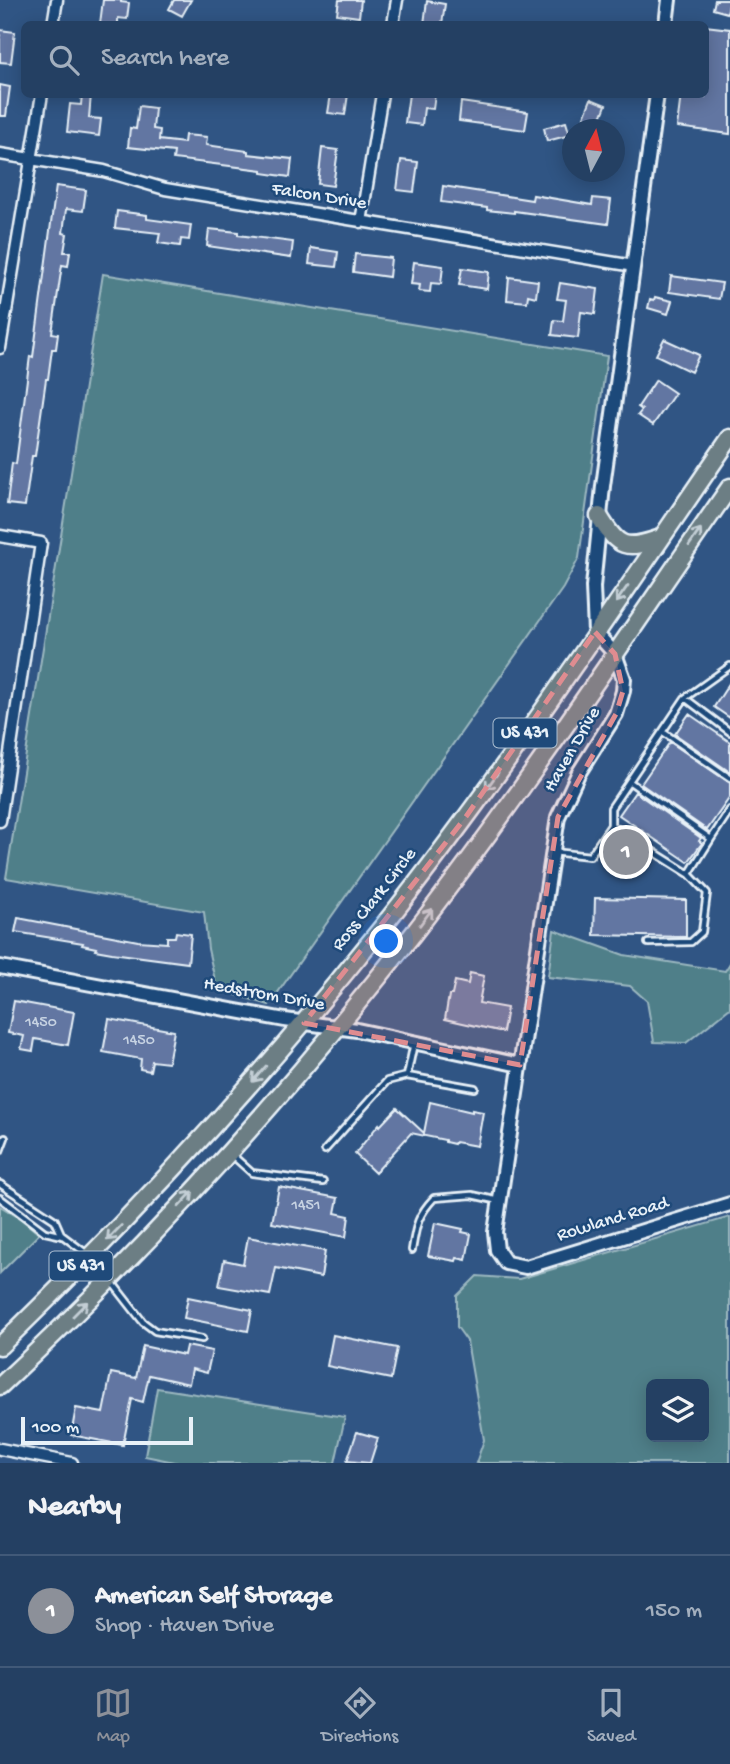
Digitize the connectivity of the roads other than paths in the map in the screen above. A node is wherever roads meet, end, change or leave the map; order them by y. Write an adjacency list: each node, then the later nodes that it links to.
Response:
1 (57, 0): 4 (street)
2 (397, 0): 5 (street)
3 (669, 0): 6 (street)
4 (54, 21)
5 (394, 21)
6 (666, 21)
7 (40, 98): 11 (street)
8 (381, 98): 12 (street)
9 (656, 98): 13 (street)
10 (0, 154): 11 (street, Falcon Drive)
11 (30, 160): 12 (street, Falcon Drive); 14 (street)
12 (361, 222): 13 (street, Falcon Drive)
13 (634, 266): 17 (street)
14 (0, 348)
15 (730, 438): 19 (highway, Ross Clark Circle / US 431)
16 (730, 487): 21 (highway, US 431, one-way to 16)
17 (599, 516): 19 (highway); 20 (street)
18 (0, 536): 29 (street)
19 (661, 538): 20 (highway, Ross Clark Circle / US 431, one-way to 20)
20 (595, 632): 21 (street, Haven Drive); 36 (highway, Ross Clark Circle / US 431, one-way to 36)
21 (615, 654): 32 (street, Haven Drive); 37 (highway, US 431, one-way to 21)
22 (730, 666): 23 (lane)
23 (685, 698): 24 (lane); 25 (lane)
24 (663, 732): 26 (lane); 27 (lane)
25 (730, 732)
26 (730, 778)
27 (630, 782): 30 (lane); 31 (lane)
28 (730, 810): 31 (lane)
29 (0, 821)
30 (611, 825): 32 (lane); 33 (lane)
31 (711, 839): 33 (lane)
32 (552, 852): 39 (street, Haven Drive)
33 (689, 874): 34 (lane)
34 (648, 943)
35 (0, 967): 36 (street, Hedstrom Drive)
36 (304, 1023): 37 (street, Hedstrom Drive); 53 (highway, Ross Clark Circle / US 431, one-way to 53)
37 (337, 1027): 38 (street, Hedstrom Drive); 45 (highway, US 431)
38 (414, 1042): 39 (street, Hedstrom Drive); 40 (lane)
39 (520, 1065): 49 (street, Haven Drive)
40 (407, 1076): 41 (lane); 43 (lane)
41 (475, 1088)
42 (5, 1138): 44 (lane)
43 (325, 1150)
44 (0, 1151)
45 (228, 1153): 46 (lane); 55 (highway, US 431, one-way to 45)
46 (323, 1182)
47 (0, 1184): 51 (lane)
48 (0, 1198): 51 (lane)
49 (500, 1201): 52 (lane); 54 (street, Haven Drive)
50 (730, 1204): 54 (street, Rowland Road)
51 (63, 1236): 53 (lane)
52 (412, 1250)
53 (91, 1256): 55 (lane); 57 (highway, Ross Clark Circle / US 431)
54 (506, 1263)
55 (110, 1278): 56 (lane); 58 (highway, US 431, one-way to 55)
56 (202, 1339)
57 (0, 1346)
58 (0, 1386)
59 (0, 1449): 60 (street)
60 (72, 1463)

